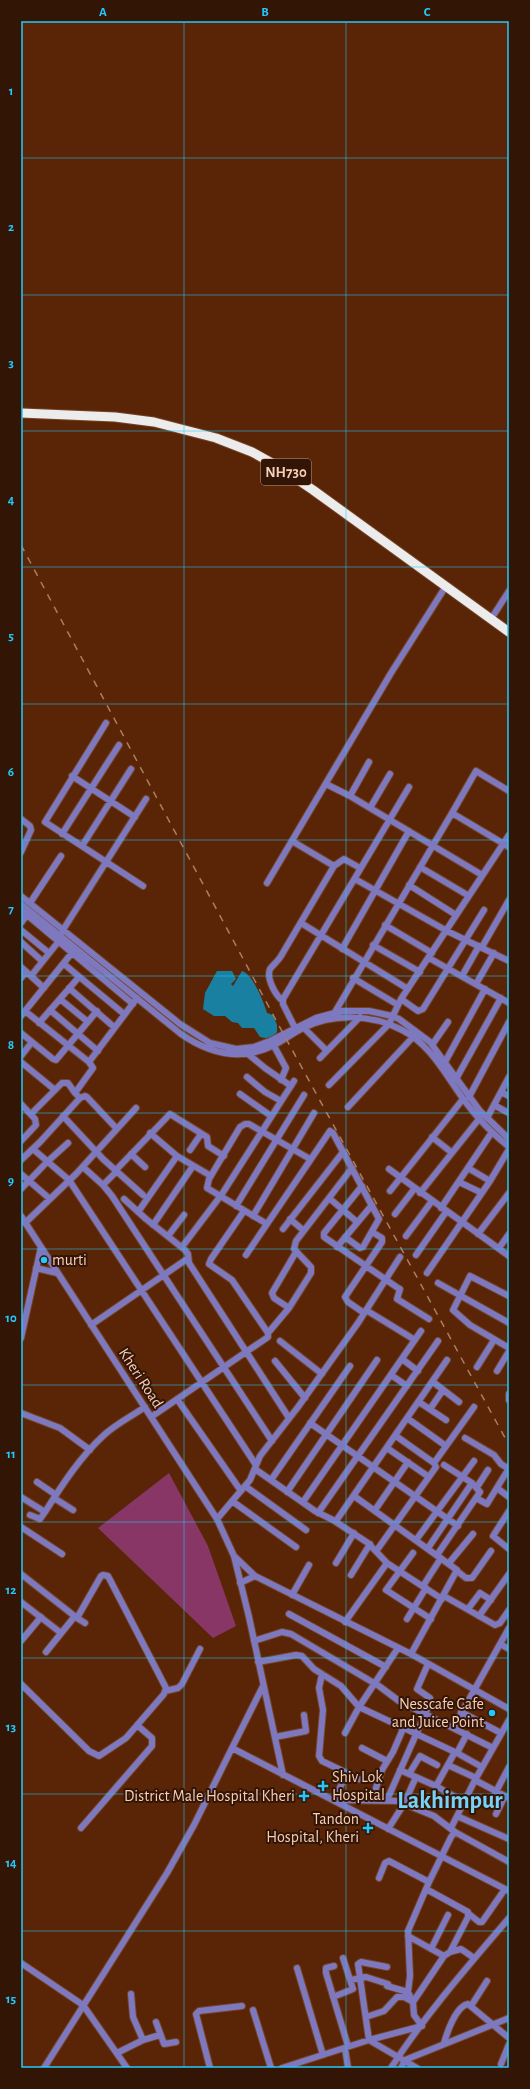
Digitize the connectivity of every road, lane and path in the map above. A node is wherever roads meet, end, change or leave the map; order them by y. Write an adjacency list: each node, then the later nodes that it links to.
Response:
1 (21, 412): 2 (highway, NH730)
2 (446, 586): 4 (highway, NH730); 13 (street)
3 (509, 591): 4 (street)
4 (491, 619): 5 (highway, NH730)
5 (509, 632)
6 (106, 723): 11 (street)
7 (118, 745): 15 (street)
8 (369, 762): 17 (street)
9 (131, 769): 19 (street)
10 (390, 774): 20 (street)
11 (72, 776): 15 (street); 26 (street)
12 (509, 782): 16 (street)
13 (326, 784): 17 (street); 28 (street)
14 (409, 787): 24 (street)
15 (91, 788): 19 (street); 26 (street)
16 (507, 790): 21 (street)
17 (350, 796): 20 (street)
18 (146, 799): 22 (street)
19 (111, 801): 22 (street); 31 (street)
20 (370, 808): 24 (street)
21 (452, 813): 29 (street); 30 (street)
22 (135, 817): 34 (street)
23 (21, 819): 32 (street)
24 (389, 820): 25 (street); 37 (street)
25 (409, 831): 29 (street); 43 (street)
26 (62, 834): 31 (street)
27 (509, 835): 30 (street)
28 (292, 841): 35 (street); 40 (street)
29 (432, 845): 36 (street); 38 (street)
30 (506, 845): 38 (street)
31 (82, 846): 34 (street)
32 (21, 852)
33 (61, 856): 47 (street)
34 (107, 861): 42 (street); 59 (street)
35 (334, 866): 37 (street); 55 (street)
36 (420, 867): 41 (street); 45 (street)
37 (360, 868): 39 (street)
38 (482, 875): 45 (street)
39 (355, 879): 43 (street); 60 (street)
40 (267, 883)
41 (409, 885): 48 (street); 53 (street)
42 (142, 886)
43 (374, 890): 48 (street); 65 (street)
44 (21, 896): 47 (street)
45 (469, 896): 53 (street)
46 (509, 900): 64 (street)
47 (30, 903): 59 (street)
48 (397, 903): 56 (street); 58 (street)
49 (21, 904): 59 (street)
50 (21, 910): 52 (street)
51 (484, 910): 61 (street)
52 (27, 915): 54 (street); 59 (street)
53 (456, 915): 58 (street)
54 (21, 922)
55 (301, 923): 60 (street); 90 (street)
56 (385, 925): 63 (street); 69 (street)
57 (21, 930): 67 (street)
58 (447, 931): 61 (street); 69 (street)
59 (61, 934): 66 (street); 67 (street); 107 (street)
60 (321, 936): 65 (street); 90 (street)
61 (465, 939): 64 (street); 75 (street)
62 (21, 942): 70 (street)
63 (373, 945): 72 (street); 76 (street)
64 (480, 946): 68 (street); 78 (street)
65 (342, 949): 72 (street)
66 (75, 950): 73 (street); 87 (street); 93 (street)
67 (49, 953): 70 (street)
68 (494, 953): 71 (street); 82 (street)
69 (430, 955): 75 (street); 76 (street)
70 (42, 961): 77 (street)
71 (509, 961)
72 (363, 962): 81 (street); 85 (street)
73 (64, 964): 79 (street); 83 (street)
74 (21, 967): 77 (street)
75 (448, 968): 78 (street); 91 (street)
76 (420, 972): 85 (street)
77 (28, 974): 80 (street); 83 (street)
78 (462, 976): 82 (street)
79 (78, 977): 84 (street); 98 (street)
80 (21, 978)
81 (353, 978): 91 (street); 97 (street)
82 (476, 984): 86 (street)
83 (44, 988): 95 (street)
84 (69, 988): 89 (street); 96 (street)
85 (408, 989): 91 (street)
86 (485, 989): 88 (street); 123 (street)
87 (137, 998): 93 (street); 118 (street)
88 (501, 998): 92 (street); 126 (street)
89 (60, 999): 94 (street); 102 (street)
90 (283, 1002): 107 (street)
91 (400, 1002): 101 (street)
92 (509, 1003)
93 (133, 1004): 98 (street)
94 (50, 1010): 105 (street); 110 (street)
95 (26, 1011): 99 (street); 105 (street)
96 (97, 1011): 102 (street); 106 (street)
97 (335, 1012): 101 (street); 107 (street)
98 (124, 1014): 106 (street)
99 (21, 1016)
100 (360, 1017): 101 (street); 108 (street); 117 (street)
101 (391, 1020): 111 (street); 113 (street); 128 (street)
102 (88, 1022): 110 (street)
103 (448, 1022): 113 (street)
104 (509, 1022): 136 (street)
105 (39, 1023): 114 (street)
106 (114, 1027): 116 (street)
107 (295, 1028)
108 (304, 1028): 115 (street); 117 (street)
109 (21, 1032): 112 (street)
110 (78, 1034): 114 (street); 116 (street)
111 (413, 1037): 136 (street); 140 (street)
112 (32, 1042): 114 (street); 119 (street)
113 (432, 1045): 123 (street)
114 (68, 1046): 122 (street)
115 (274, 1046): 118 (street); 127 (street)
116 (98, 1051): 122 (street)
117 (327, 1051): 120 (street)
118 (248, 1054): 127 (street)
119 (21, 1056)
120 (320, 1058)
121 (21, 1062): 129 (street)
122 (89, 1062): 131 (street)
123 (445, 1062): 126 (street)
124 (247, 1077): 137 (street)
125 (509, 1078): 130 (street)
126 (456, 1079): 136 (street)
127 (281, 1080): 137 (street)
128 (329, 1086)
129 (55, 1090): 131 (street); 143 (street)
130 (501, 1092): 134 (street); 139 (street)
131 (75, 1093): 135 (street)
132 (240, 1094): 146 (street)
133 (304, 1095): 156 (street)
134 (509, 1096)
135 (80, 1098): 145 (street); 149 (street)
136 (466, 1098): 147 (street); 148 (street); 155 (street)
137 (281, 1101): 146 (street)
138 (21, 1104): 143 (street)
139 (494, 1105): 142 (street); 147 (street)
140 (348, 1107)
141 (136, 1108): 149 (street)
142 (509, 1113)
143 (31, 1114): 157 (street)
144 (314, 1114): 161 (street)
145 (63, 1116): 160 (street); 163 (street)
146 (271, 1116): 150 (street)
147 (487, 1118): 154 (street)
148 (479, 1119): 151 (street); 165 (street)
149 (118, 1128): 163 (street)
150 (261, 1131): 156 (street); 168 (street); 195 (street)
151 (492, 1132): 159 (street); 176 (street)
152 (150, 1133): 153 (street); 166 (street); 167 (street)
153 (201, 1134): 162 (street); 168 (street)
154 (508, 1136)
155 (432, 1137): 165 (street); 181 (street)
156 (276, 1140): 161 (street); 201 (street)
157 (21, 1141)
158 (68, 1143): 171 (street)
159 (509, 1148): 184 (street)
160 (33, 1149): 170 (street); 171 (street)
161 (293, 1149): 169 (street); 209 (street)
162 (190, 1150)
163 (96, 1152): 173 (street); 178 (street)
164 (343, 1152): 169 (street); 175 (street); 210 (street)
165 (451, 1152): 191 (street)
166 (131, 1154): 174 (street); 178 (street)
167 (177, 1156): 172 (street); 205 (street)
168 (224, 1156): 180 (street)
169 (310, 1159): 214 (street)
170 (21, 1160)
171 (47, 1162): 182 (street); 183 (street)
172 (194, 1166): 180 (street); 215 (street)
173 (83, 1167): 182 (street); 186 (street)
174 (145, 1167)
175 (352, 1168): 187 (street); 196 (street)
176 (468, 1168): 184 (street); 185 (street)
177 (389, 1169): 181 (street)
178 (116, 1171): 186 (street); 193 (street)
179 (21, 1174): 183 (street)
180 (211, 1176): 195 (street)
181 (400, 1178): 188 (street); 190 (street)
182 (69, 1180): 197 (street); 241 (street)
183 (29, 1181): 189 (street); 197 (street)
184 (490, 1181): 192 (street)
185 (459, 1182): 192 (street); 203 (street)
186 (104, 1185): 238 (street)
187 (362, 1186): 200 (street); 202 (street)
188 (415, 1188): 191 (street); 206 (street)
189 (21, 1189)
190 (390, 1192)
191 (420, 1192): 199 (street)
192 (482, 1193): 212 (street)
193 (143, 1195)
194 (508, 1196): 219 (street)
195 (220, 1197): 201 (street); 225 (street)
196 (329, 1198): 202 (street); 217 (street)
197 (50, 1199): 213 (street)
198 (124, 1199): 205 (street)
199 (432, 1201): 203 (street); 222 (street)
200 (372, 1205): 211 (street); 218 (street)
201 (236, 1206): 204 (street)
202 (342, 1210): 211 (street); 226 (street)
203 (444, 1210): 212 (street); 230 (street)
204 (244, 1211): 209 (street); 250 (street)
205 (138, 1212): 215 (street)
206 (396, 1214)
207 (184, 1215): 221 (street)
208 (21, 1216): 213 (street, Kheri Road)
209 (253, 1216): 214 (street)
210 (290, 1219): 216 (street); 217 (street)
211 (357, 1222): 223 (street)
212 (462, 1222): 219 (street); 237 (street)
213 (25, 1223): 224 (street, Kheri Road)
214 (267, 1224): 229 (street)
215 (153, 1225): 221 (street)
216 (283, 1229)
217 (304, 1230): 228 (street)
218 (372, 1232): 223 (street); 234 (street)
219 (478, 1234): 227 (street)
220 (509, 1234): 227 (street)
221 (168, 1236): 225 (street)
222 (406, 1236)
223 (345, 1237): 226 (street)
224 (41, 1247): 235 (street); 236 (street, Kheri Road)
225 (182, 1247): 233 (street)
226 (336, 1247): 234 (street)
227 (499, 1248): 231 (street)
228 (296, 1252): 244 (street); 244 (street)
229 (246, 1255)
230 (416, 1255)
231 (509, 1256)
232 (400, 1257): 239 (street)
233 (187, 1259): 238 (street); 257 (street)
234 (366, 1267): 239 (street); 245 (street)
235 (36, 1268): 236 (street); 251 (street)
236 (57, 1273): 248 (street, Kheri Road)
237 (427, 1273)
238 (164, 1276): 241 (street); 263 (street)
239 (385, 1279): 245 (street); 246 (street)
240 (438, 1283): 242 (street)
241 (142, 1291): 248 (street); 269 (street)
242 (460, 1295): 243 (street); 247 (street); 253 (street)
243 (509, 1296)
244 (289, 1308): 250 (street)
245 (365, 1312): 252 (street); 267 (street)
246 (429, 1319)
247 (509, 1323)
248 (91, 1325): 279 (street, Kheri Road)
249 (421, 1331): 252 (street)
250 (268, 1333): 257 (street)
251 (21, 1338)
252 (415, 1340): 258 (street)
253 (494, 1340): 256 (street); 264 (street)
254 (438, 1341): 265 (street)
255 (280, 1342): 267 (street)
256 (509, 1350): 266 (street)
257 (246, 1352): 263 (street); 284 (street)
258 (402, 1359): 265 (street); 268 (street)
259 (377, 1360): 288 (street)
260 (447, 1360): 270 (street)
261 (276, 1361): 274 (street)
262 (350, 1366): 287 (street)
263 (224, 1367): 269 (street); 291 (street)
264 (476, 1367)
265 (418, 1371): 271 (street)
266 (497, 1371)
267 (322, 1374): 274 (street)
268 (391, 1375): 271 (street); 292 (street)
269 (202, 1382): 275 (street); 302 (street)
270 (433, 1382): 272 (street); 277 (street)
271 (407, 1386): 296 (street)
272 (443, 1390): 278 (street); 281 (street)
273 (509, 1394): 276 (street)
274 (305, 1398): 284 (street)
275 (177, 1399): 283 (street); 311 (street)
276 (509, 1400)
277 (419, 1402): 281 (street); 285 (street)
278 (459, 1402)
279 (145, 1407): 283 (street, Kheri Road); 295 (street)
280 (474, 1407): 293 (street)
281 (430, 1409): 286 (street)
282 (21, 1413): 295 (street)
283 (151, 1417): 329 (street, Kheri Road)
284 (290, 1418): 291 (street)
285 (407, 1418): 289 (street); 293 (street)
286 (446, 1420)
287 (310, 1423): 288 (street); 307 (street)
288 (327, 1434): 292 (street); 313 (street)
289 (396, 1436): 294 (street); 299 (street)
290 (465, 1438): 303 (street)
291 (272, 1441): 302 (street)
292 (342, 1445): 296 (street); 321 (street)
293 (446, 1446): 299 (street)
294 (387, 1448): 298 (street); 301 (street)
295 (90, 1450): 314 (street)
296 (359, 1456): 301 (street); 327 (street)
297 (474, 1461): 305 (street)
298 (408, 1462): 306 (street); 308 (street)
299 (434, 1463): 306 (street)
300 (444, 1465): 305 (street)
301 (374, 1466): 308 (street); 315 (street)
302 (255, 1467): 307 (street); 311 (street)
303 (509, 1469): 312 (street)
304 (488, 1470): 310 (street)
305 (462, 1476): 310 (street); 324 (street)
306 (429, 1477): 316 (street)
307 (271, 1480): 313 (street)
308 (395, 1481): 316 (street); 323 (street)
309 (38, 1482): 314 (street)
310 (474, 1485): 319 (street); 330 (street)
311 (243, 1488): 320 (street); 335 (street)
312 (497, 1488): 318 (street); 319 (street)
313 (288, 1492): 321 (street)
314 (55, 1496): 322 (street); 326 (street)
315 (354, 1496): 323 (street); 331 (street)
316 (416, 1496): 324 (street); 332 (street)
317 (21, 1497): 326 (street)
318 (509, 1497)
319 (476, 1498): 333 (street)
320 (232, 1501): 329 (street); 340 (street)
321 (303, 1502): 327 (street)
322 (73, 1510)
323 (375, 1510): 332 (street)
324 (437, 1511): 330 (street); 338 (street)
325 (509, 1511): 342 (street)
326 (45, 1512): 328 (street)
327 (318, 1513): 331 (street)
328 (30, 1515)
329 (217, 1519): 347 (street, Kheri Road)
330 (448, 1519): 333 (street); 341 (street)
331 (336, 1521): 336 (street)
332 (395, 1525): 338 (street); 343 (street)
333 (458, 1526): 348 (street)
334 (21, 1527): 346 (street)
335 (306, 1530)
336 (354, 1533): 339 (street); 350 (street)
337 (473, 1534): 351 (street)
338 (416, 1540): 341 (street)
339 (370, 1544): 343 (street); 357 (street)
340 (296, 1547)
341 (428, 1548): 348 (street)
342 (509, 1548)
343 (377, 1550): 349 (street)
344 (491, 1551): 354 (street)
345 (413, 1553): 353 (street)
346 (62, 1554)
347 (234, 1556): 358 (street); 359 (street)
348 (439, 1556): 351 (street); 360 (street)
349 (387, 1562): 353 (street); 374 (street)
350 (336, 1563)
351 (449, 1564): 354 (street)
352 (309, 1565): 361 (street)
353 (399, 1570): 360 (street); 365 (street)
354 (457, 1571): 362 (street)
355 (21, 1574): 371 (street)
356 (509, 1574): 363 (street)
357 (350, 1575)
358 (255, 1576): 359 (street); 361 (street)
359 (240, 1583): 378 (street)
360 (425, 1587): 362 (street); 365 (street)
361 (292, 1595): 374 (street)
362 (443, 1597): 366 (street); 373 (street)
363 (491, 1600): 366 (street); 369 (street)
364 (21, 1602): 370 (street)
365 (414, 1608): 372 (street); 373 (street)
366 (468, 1609): 369 (street)
367 (509, 1610): 369 (street)
368 (289, 1614): 388 (street)
369 (479, 1616)
370 (41, 1617): 377 (street); 379 (street)
371 (76, 1617): 375 (street); 377 (street); 394 (street)
372 (407, 1619)
373 (431, 1619): 385 (street)
374 (345, 1622): 381 (street)
375 (86, 1623)
376 (509, 1628): 380 (street)
377 (61, 1633): 384 (street)
378 (254, 1640): 386 (street); 391 (street)
379 (21, 1641)
380 (500, 1644): 383 (street); 393 (street)
381 (398, 1648): 385 (street); 388 (street)
382 (200, 1649): 394 (street)
383 (509, 1649)
384 (46, 1652)
385 (411, 1654): 387 (street)
386 (258, 1662): 389 (street); 392 (street)
387 (428, 1664): 393 (street); 399 (street)
388 (386, 1667): 391 (street)
389 (322, 1674): 395 (street); 419 (street)
390 (21, 1684): 401 (street)
391 (375, 1684): 395 (street); 399 (street)
392 (263, 1686): 408 (street); 409 (street)
393 (473, 1689): 396 (street); 397 (street)
394 (166, 1691): 401 (street)
395 (359, 1707): 403 (street); 405 (street)
396 (509, 1709)
397 (461, 1712): 402 (street); 404 (street)
398 (304, 1715): 408 (street)
399 (425, 1715): 402 (street); 407 (street)
400 (509, 1720): 404 (street)
401 (137, 1725): 436 (street)
402 (453, 1728): 406 (street)
403 (403, 1729): 407 (street); 413 (street)
404 (501, 1733): 411 (street)
405 (345, 1734)
406 (466, 1734): 411 (street); 412 (street)
407 (416, 1735): 412 (street); 418 (street)
408 (275, 1737): 421 (street)
409 (232, 1748): 421 (street); 466 (street)
410 (362, 1748): 413 (street)
411 (493, 1748): 416 (street)
412 (456, 1753): 414 (street); 416 (street)
413 (387, 1761): 429 (street)
414 (448, 1764): 424 (street); 425 (street)
415 (437, 1765): 420 (street)
416 (482, 1767): 424 (street)
417 (509, 1767): 426 (street)
418 (400, 1770): 420 (street); 430 (street)
419 (347, 1773): 423 (street); 428 (street)
420 (410, 1774): 422 (street)
421 (283, 1775): 428 (street)
422 (416, 1777): 425 (street); 432 (street)
423 (359, 1779)
424 (475, 1779): 426 (street); 431 (street)
425 (436, 1786): 431 (street)
426 (496, 1791): 427 (street); 433 (street)
427 (507, 1797): 434 (street)
428 (334, 1800): 429 (street); 437 (street)
429 (372, 1800): 430 (street)
430 (387, 1800): 432 (street)
431 (464, 1802): 435 (street)
432 (404, 1804): 437 (street); 438 (street)
433 (489, 1805)
434 (496, 1814)
435 (457, 1816): 438 (street); 439 (street)
436 (81, 1828)
437 (388, 1829): 440 (street)
438 (453, 1830): 440 (street); 441 (street)
439 (509, 1838)
440 (441, 1857): 443 (street); 445 (street)
441 (509, 1862)
442 (378, 1878): 443 (street)
443 (429, 1882): 444 (street)
444 (426, 1889): 446 (street); 449 (street)
445 (507, 1890): 446 (street)
446 (469, 1914): 451 (street)
447 (448, 1915): 450 (street)
448 (509, 1918): 454 (street)
449 (408, 1936): 450 (street); 462 (street)
450 (431, 1949): 452 (street)
451 (450, 1952): 452 (street); 454 (street)
452 (444, 1956): 465 (street)
453 (343, 1958): 460 (street)
454 (474, 1958): 474 (street)
455 (21, 1963): 466 (street)
456 (334, 1966): 464 (street)
457 (297, 1968): 484 (street)
458 (386, 1968): 459 (street)
459 (360, 1978): 460 (street); 462 (street); 470 (street)
460 (350, 1980): 464 (street)
461 (487, 1981): 468 (street)
462 (408, 1992): 465 (street)
463 (131, 1994): 477 (street)
464 (333, 1997): 482 (street)
465 (413, 2002): 470 (street); 474 (street)
466 (83, 2005): 483 (street); 488 (street)
467 (242, 2006): 490 (street)
468 (471, 2006): 473 (street); 480 (street)
469 (253, 2010): 491 (street)
470 (366, 2017): 478 (street)
471 (509, 2018): 473 (street)
472 (156, 2022): 475 (street)
473 (491, 2024): 476 (street); 480 (street)
474 (422, 2026): 478 (street); 485 (street)
475 (160, 2035): 477 (street); 479 (street)
476 (507, 2037): 481 (street)
477 (143, 2040): 483 (street)
478 (369, 2040): 482 (street); 485 (street)
479 (176, 2042)
480 (444, 2043): 485 (street)
481 (509, 2043): 486 (street)
482 (346, 2047): 484 (street); 493 (street)
483 (117, 2053): 489 (street)
484 (323, 2055): 487 (street)
485 (402, 2058): 494 (street); 495 (street); 496 (street)
486 (501, 2064)
487 (299, 2065): 492 (street)
488 (44, 2068)
489 (127, 2068)
490 (210, 2068)
491 (271, 2068)
492 (282, 2068)
493 (348, 2068)
494 (392, 2068)
495 (401, 2068)
496 (416, 2068)

